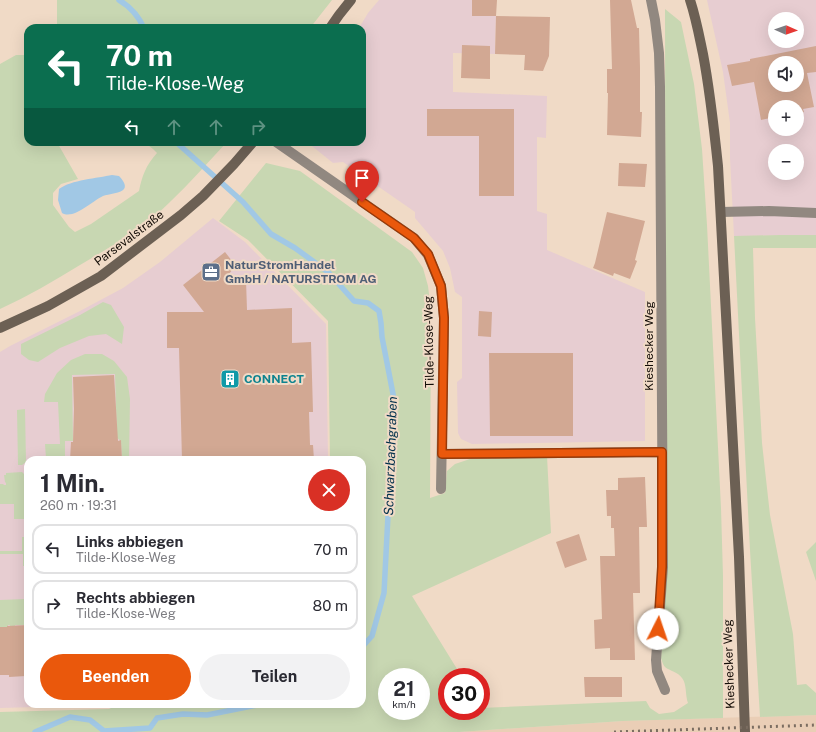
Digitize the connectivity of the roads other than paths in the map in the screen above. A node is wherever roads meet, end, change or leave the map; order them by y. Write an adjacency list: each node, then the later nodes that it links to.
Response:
1 (351, 0): 4 (street)
2 (651, 0): 10 (street, Kieshecker Weg)
3 (690, 0): 7 (street, Kieshecker Weg)
4 (333, 24)
5 (250, 146): 9 (street, Parsevalstraße)
6 (282, 146): 11 (street, Tilde-Klose-Weg)
7 (721, 212): 8 (street); 14 (street, Kieshecker Weg)
8 (816, 213)
9 (0, 328)
10 (662, 452): 11 (street); 13 (street, Kieshecker Weg)
11 (442, 454): 12 (street, Tilde-Klose-Weg)
12 (441, 488)
13 (665, 690)
14 (745, 732)

